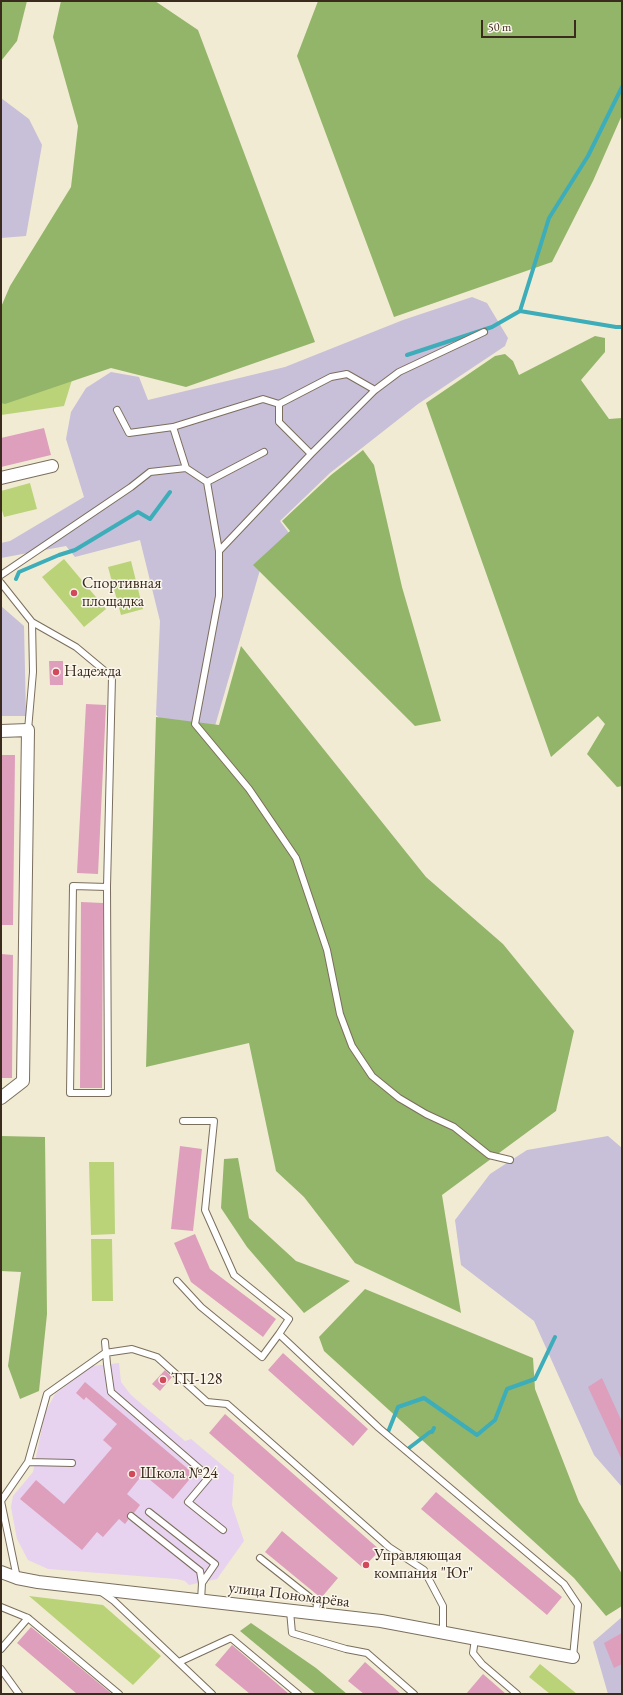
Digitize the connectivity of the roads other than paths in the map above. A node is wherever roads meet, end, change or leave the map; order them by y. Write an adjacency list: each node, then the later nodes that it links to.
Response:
1 (484, 332): 2 (lane)
2 (375, 390): 3 (lane); 7 (lane)
3 (279, 404): 5 (lane); 7 (lane)
4 (118, 410): 5 (lane)
5 (173, 427): 9 (lane)
6 (264, 452): 11 (lane)
7 (311, 454): 12 (lane)
8 (52, 466): 10 (street)
9 (186, 468): 11 (lane); 13 (lane)
10 (1, 478)
11 (207, 482): 12 (lane)
12 (219, 551): 21 (lane)
13 (1, 575)
14 (1, 582): 15 (lane)
15 (32, 622): 16 (lane); 18 (lane)
16 (28, 730): 17 (street); 19 (street)
17 (1, 731)
18 (106, 887): 18 (lane)
19 (1, 1098)
20 (183, 1121): 23 (lane)
21 (510, 1160)
22 (177, 1282): 23 (lane)
23 (279, 1334): 44 (lane)
24 (105, 1342): 25 (lane)
25 (105, 1353): 26 (lane); 30 (lane); 41 (lane)
26 (28, 1462): 27 (lane); 33 (lane)
27 (72, 1463)
28 (149, 1512): 34 (lane)
29 (131, 1516): 34 (lane)
30 (223, 1530)
31 (260, 1558): 39 (lane)
32 (1, 1572): 33 (street, улица Пономарёва)
33 (17, 1578): 35 (street, улица Пономарёва)
34 (202, 1583): 36 (lane)
35 (96, 1588): 36 (street, улица Пономарёва); 45 (lane)
36 (201, 1601): 38 (street, улица Пономарёва)
37 (1, 1607): 40 (lane)
38 (290, 1611): 39 (street, улица Пономарёва); 51 (lane)
39 (316, 1614): 41 (street, улица Пономарёва)
40 (28, 1618): 43 (lane); 48 (lane)
41 (443, 1633): 42 (street, улица Пономарёва)
42 (475, 1639): 44 (street, улица Пономарёва); 52 (lane)
43 (1, 1649)
44 (573, 1657)
45 (179, 1662): 49 (lane); 50 (lane)
46 (1, 1669): 47 (lane)
47 (19, 1694)
48 (119, 1694)
49 (212, 1694)
50 (298, 1694)
51 (414, 1694)
52 (517, 1694)

